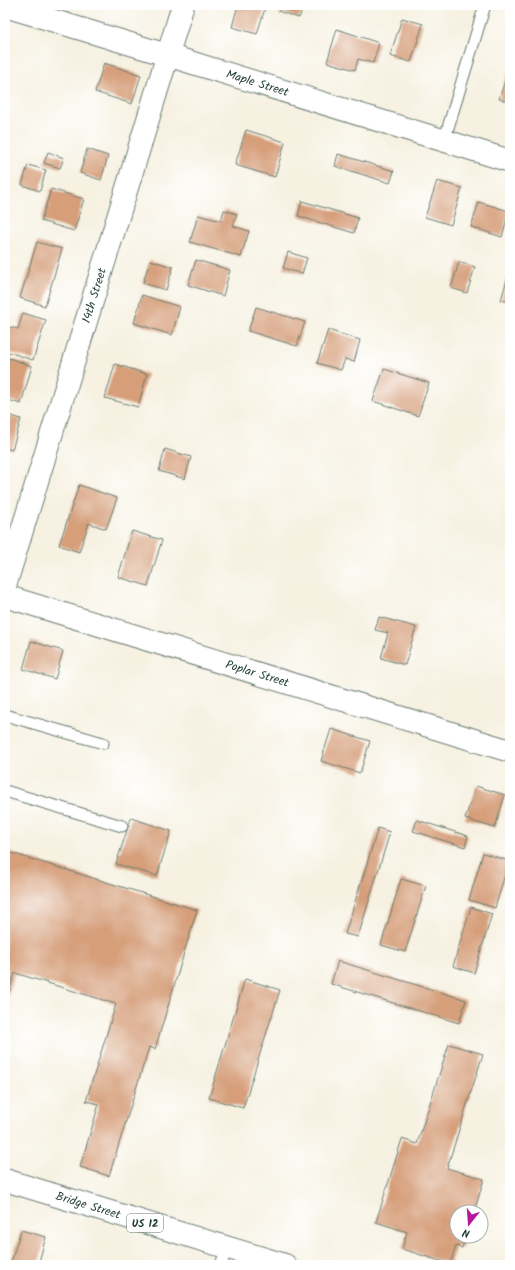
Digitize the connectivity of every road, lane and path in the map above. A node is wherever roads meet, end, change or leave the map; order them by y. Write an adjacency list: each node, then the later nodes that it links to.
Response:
1 (183, 5): 4 (main road, 14th Street)
2 (485, 5): 5 (lane)
3 (5, 6): 4 (main road, Maple Street)
4 (167, 55): 5 (main road, Maple Street); 7 (main road, 14th Street)
5 (444, 141): 6 (main road, Maple Street)
6 (510, 161)
7 (5, 586)
8 (5, 596): 11 (main road, Poplar Street)
9 (5, 715): 10 (lane)
10 (103, 743)
11 (510, 751)
12 (5, 791): 13 (lane)
13 (122, 826)
14 (5, 1180): 15 (main road, Bridge Street / US 12)
15 (224, 1256): 16 (main road, Bridge Street / US 12)
16 (285, 1265)

